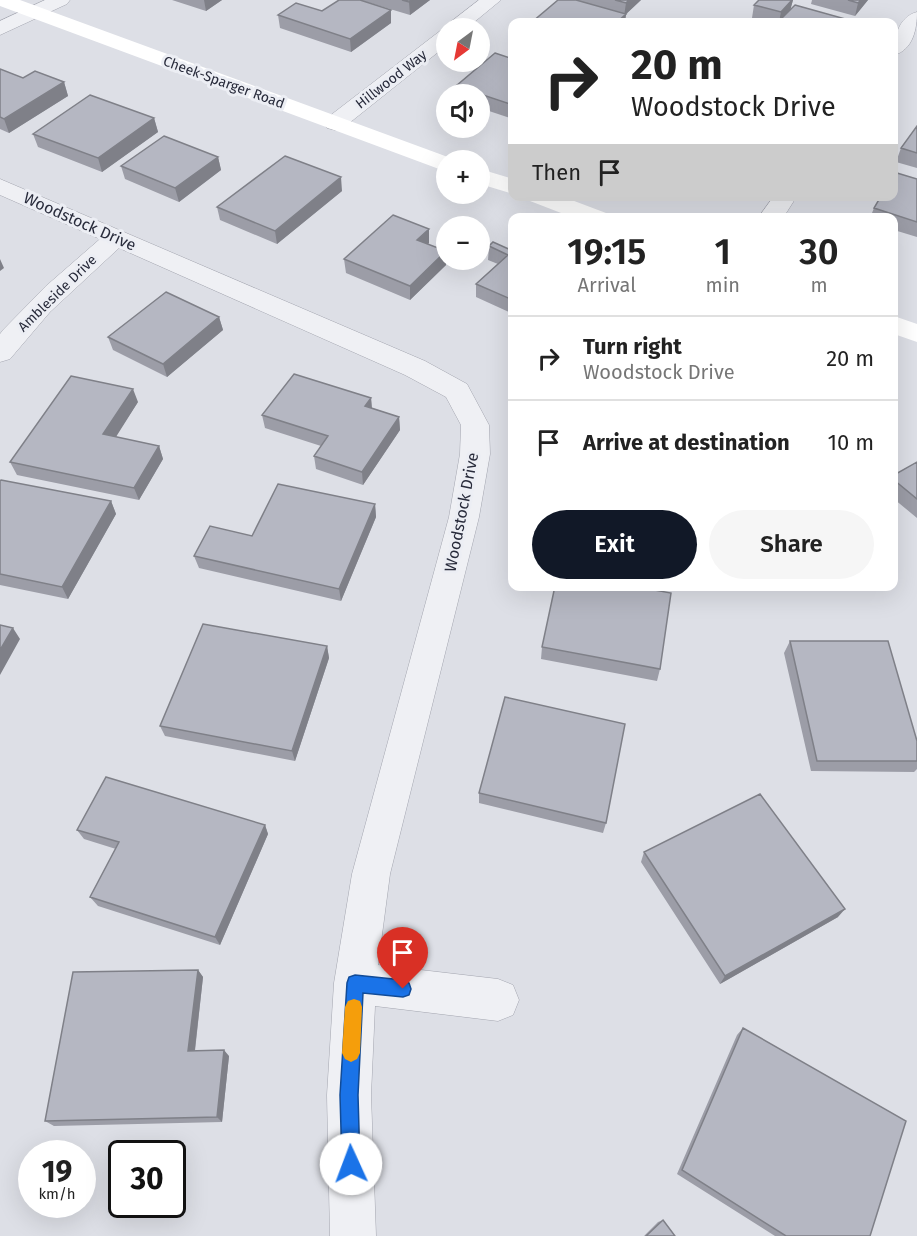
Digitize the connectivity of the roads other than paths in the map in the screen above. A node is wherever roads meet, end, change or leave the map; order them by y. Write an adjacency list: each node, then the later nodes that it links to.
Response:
1 (2, 0): 4 (main road, Cheek-Sparger Road)
2 (60, 0): 4 (street)
3 (491, 0): 5 (street)
4 (37, 13): 7 (street); 10 (street); 11 (main road, Cheek-Sparger Road)
5 (468, 18)
6 (917, 18): 9 (street)
7 (0, 29)
8 (436, 44): 11 (street, Hillwood Way)
9 (898, 44)
10 (0, 46)
11 (334, 123): 12 (main road, Cheek-Sparger Road)
12 (436, 160)
13 (490, 179): 14 (main road)
14 (508, 185)
15 (0, 186): 18 (street, Woodstock Drive)
16 (551, 201): 17 (main road)
17 (584, 213)
18 (117, 237): 21 (street, Ambleside Drive); 22 (street, Woodstock Drive)
19 (898, 326): 20 (main road)
20 (917, 333)
21 (0, 353)
22 (355, 983): 23 (street); 24 (street, Woodstock Drive)
23 (498, 1000)
24 (354, 1236)

